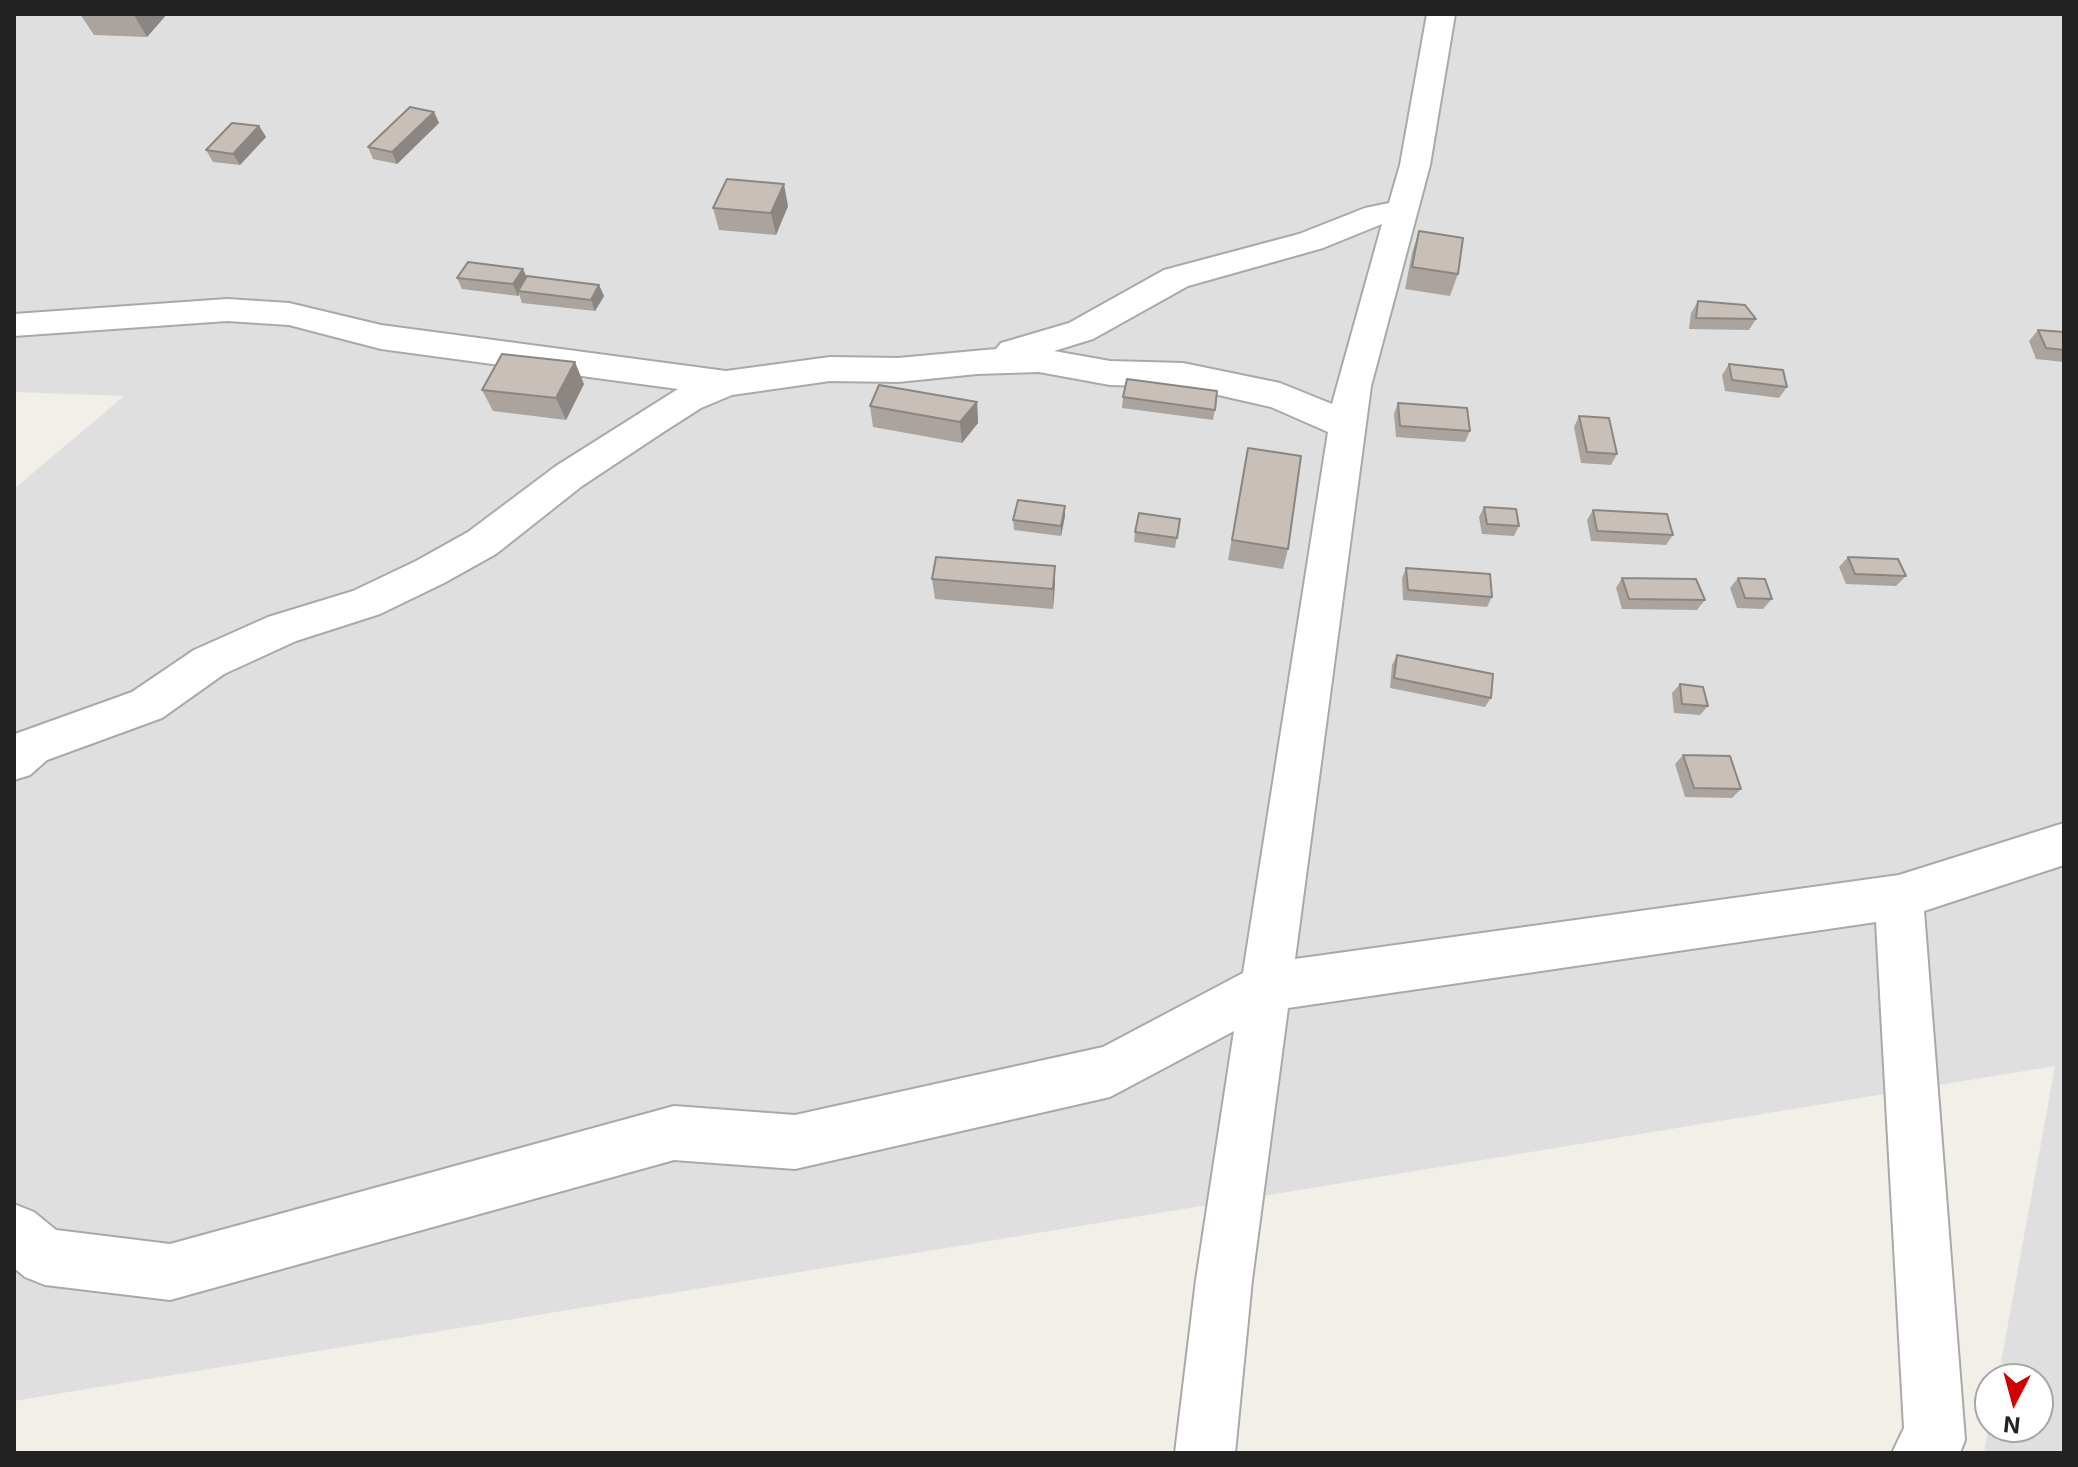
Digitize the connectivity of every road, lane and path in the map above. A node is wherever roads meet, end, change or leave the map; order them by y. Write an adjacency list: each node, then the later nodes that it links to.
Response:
1 (1441, 14): 2 (street)
2 (1402, 210): 4 (street); 6 (street)
3 (14, 325): 5 (street)
4 (977, 362): 5 (street); 6 (street)
5 (726, 383): 7 (street)
6 (1347, 426): 10 (street)
7 (20, 754)
8 (2064, 844): 9 (street)
9 (1899, 897): 10 (street); 13 (street)
10 (1267, 987): 11 (street); 12 (street)
11 (14, 1232)
12 (1205, 1453)
13 (1922, 1453)

